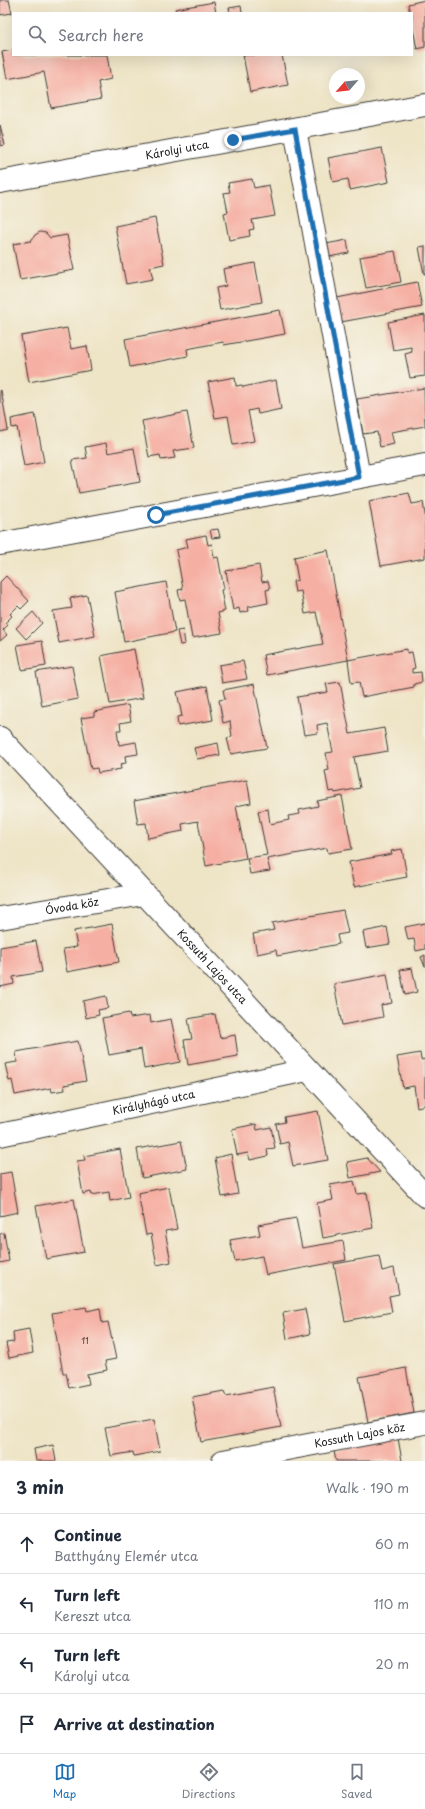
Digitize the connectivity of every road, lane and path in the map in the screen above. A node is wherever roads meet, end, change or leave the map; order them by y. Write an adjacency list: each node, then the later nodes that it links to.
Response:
1 (425, 105): 2 (street, Károlyi utca)
2 (295, 129): 3 (street, Károlyi utca); 5 (street)
3 (0, 182)
4 (425, 465): 5 (street)
5 (359, 477): 6 (street)
6 (0, 544)
7 (0, 738): 8 (street, Kossuth Lajos utca)
8 (144, 894): 9 (street, Óvoda köz); 10 (street, Kossuth Lajos utca)
9 (0, 918)
10 (307, 1070): 11 (street, Királyhágó utca); 12 (street, Kossuth Lajos utca)
11 (0, 1135)
12 (425, 1196)
13 (425, 1423): 14 (street, Kossuth Lajos köz)
14 (223, 1461)

